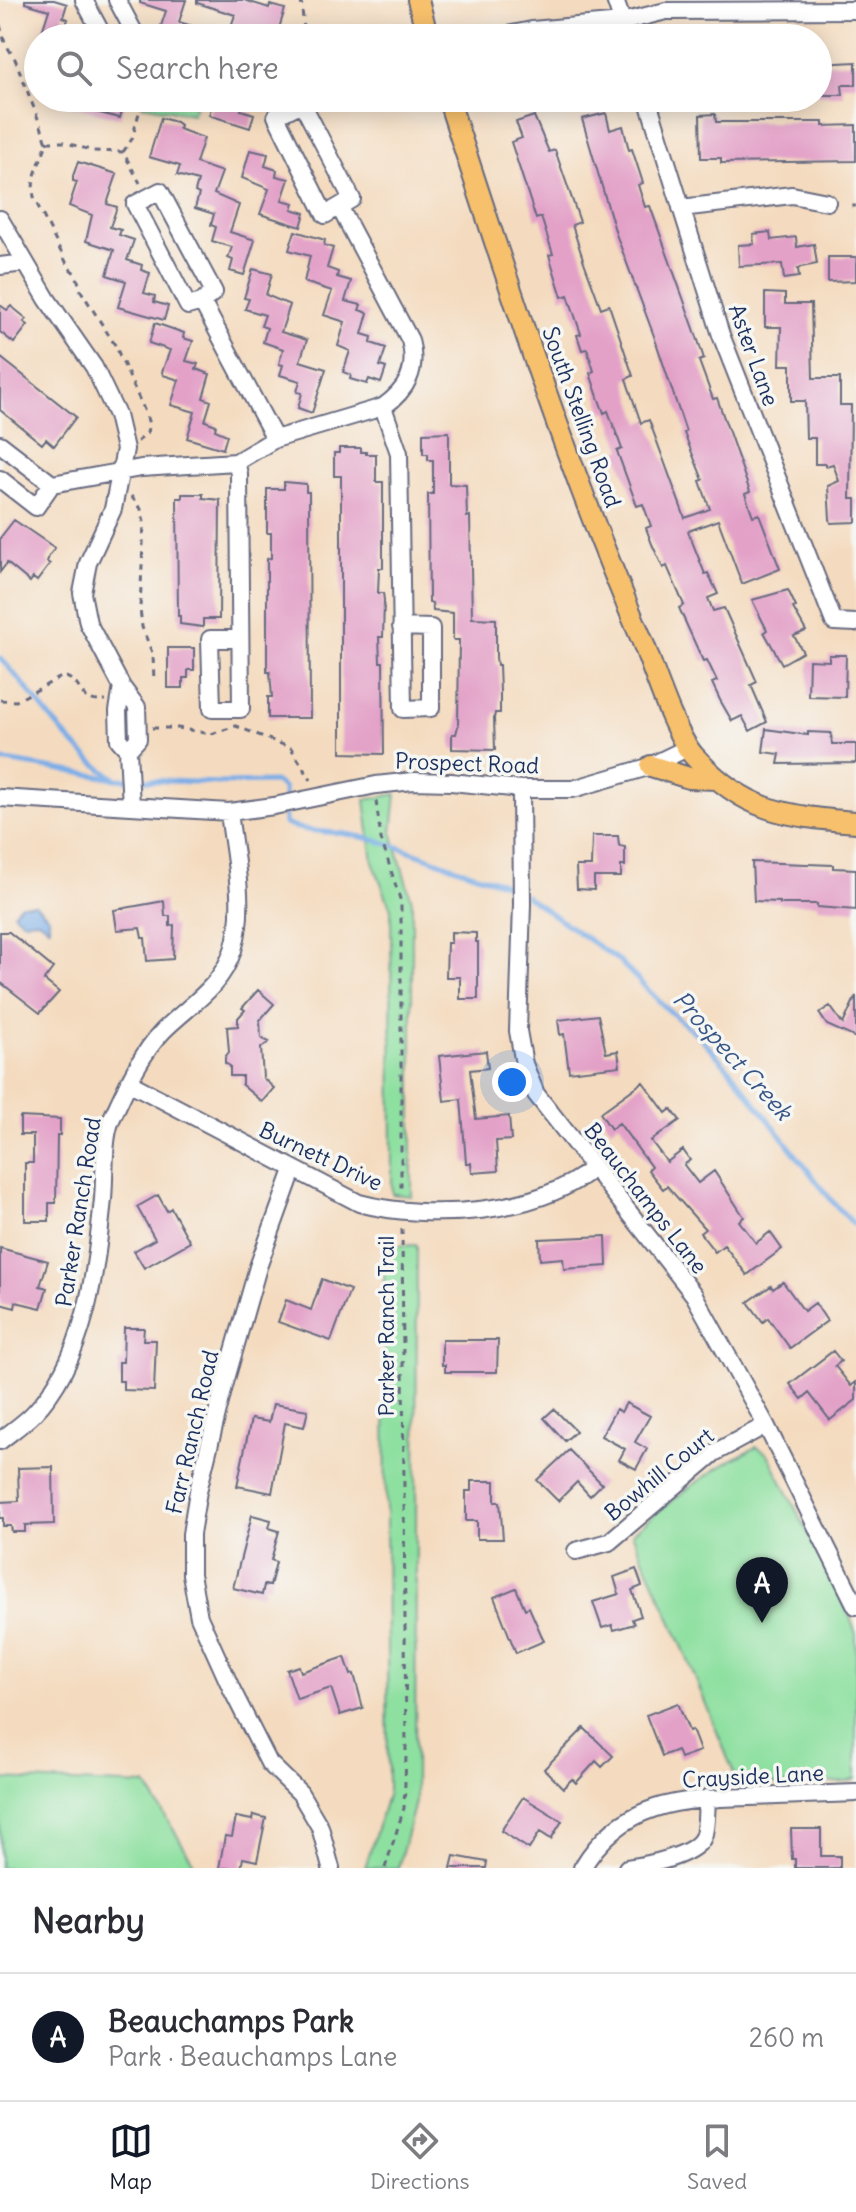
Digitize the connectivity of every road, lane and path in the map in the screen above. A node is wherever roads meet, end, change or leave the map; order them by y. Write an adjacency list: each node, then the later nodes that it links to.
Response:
1 (84, 0): 7 (street)
2 (117, 0): 8 (street)
3 (301, 0): 9 (path)
4 (418, 0): 10 (main road)
5 (615, 0): 11 (street)
6 (856, 10): 12 (street)
7 (97, 24)
8 (130, 24)
9 (304, 24)
10 (424, 24)
11 (623, 24)
12 (638, 24)
13 (0, 25): 14 (path)
14 (24, 82)
15 (35, 112): 21 (path)
16 (139, 112): 22 (path)
17 (284, 112): 25 (street)
18 (307, 112): 25 (street)
19 (453, 112): 47 (main road, South Stelling Road)
20 (651, 112): 26 (street, Aster Lane)
21 (47, 142): 22 (path); 33 (path)
22 (123, 152): 23 (path)
23 (141, 185)
24 (827, 202): 26 (street)
25 (340, 208): 31 (street)
26 (681, 208): 40 (street, Aster Lane)
27 (0, 221): 28 (street)
28 (25, 263): 29 (street); 36 (street)
29 (0, 266)
30 (202, 302): 30 (street); 32 (street)
31 (383, 407): 32 (street); 41 (street)
32 (275, 439): 35 (street)
33 (136, 442)
34 (0, 444): 38 (street)
35 (236, 462): 36 (street); 42 (street)
36 (120, 472): 38 (street); 54 (street)
37 (0, 479): 38 (street)
38 (52, 484)
39 (130, 492): 43 (path)
40 (856, 623)
41 (401, 627): 41 (street)
42 (240, 639)
43 (154, 682)
44 (0, 700): 45 (path)
45 (110, 701)
46 (152, 728): 50 (path)
47 (687, 748): 48 (street, Prospect Road); 49 (main road)
48 (651, 766): 49 (main road); 52 (street, Prospect Road)
49 (717, 779): 56 (main road)
50 (311, 780)
51 (376, 785): 52 (street, Prospect Road); 55 (street, Prospect Road); 60 (path, Parker Ranch Trail)
52 (521, 789): 58 (street, Beauchamps Lane)
53 (0, 798): 54 (street, Prospect Road)
54 (131, 806): 55 (street, Prospect Road)
55 (229, 812): 57 (street, Parker Ranch Road)
56 (856, 822)
57 (130, 1083): 59 (street, Burnett Drive); 62 (street, Parker Ranch Road)
58 (594, 1167): 60 (street, Burnett Drive); 61 (street, Beauchamps Lane)
59 (293, 1170): 60 (street, Burnett Drive); 68 (street, Farr Ranch Road)
60 (401, 1211): 69 (path, Parker Ranch Trail)
61 (766, 1425): 63 (street, Bowhill Court); 64 (street, Beauchamps Lane)
62 (0, 1441)
63 (576, 1551)
64 (856, 1606)
65 (856, 1793): 66 (street, Crayside Lane)
66 (707, 1798): 67 (street, Crayside Lane); 70 (street)
67 (588, 1867)
68 (331, 1868)
69 (385, 1868)
70 (627, 1868)

